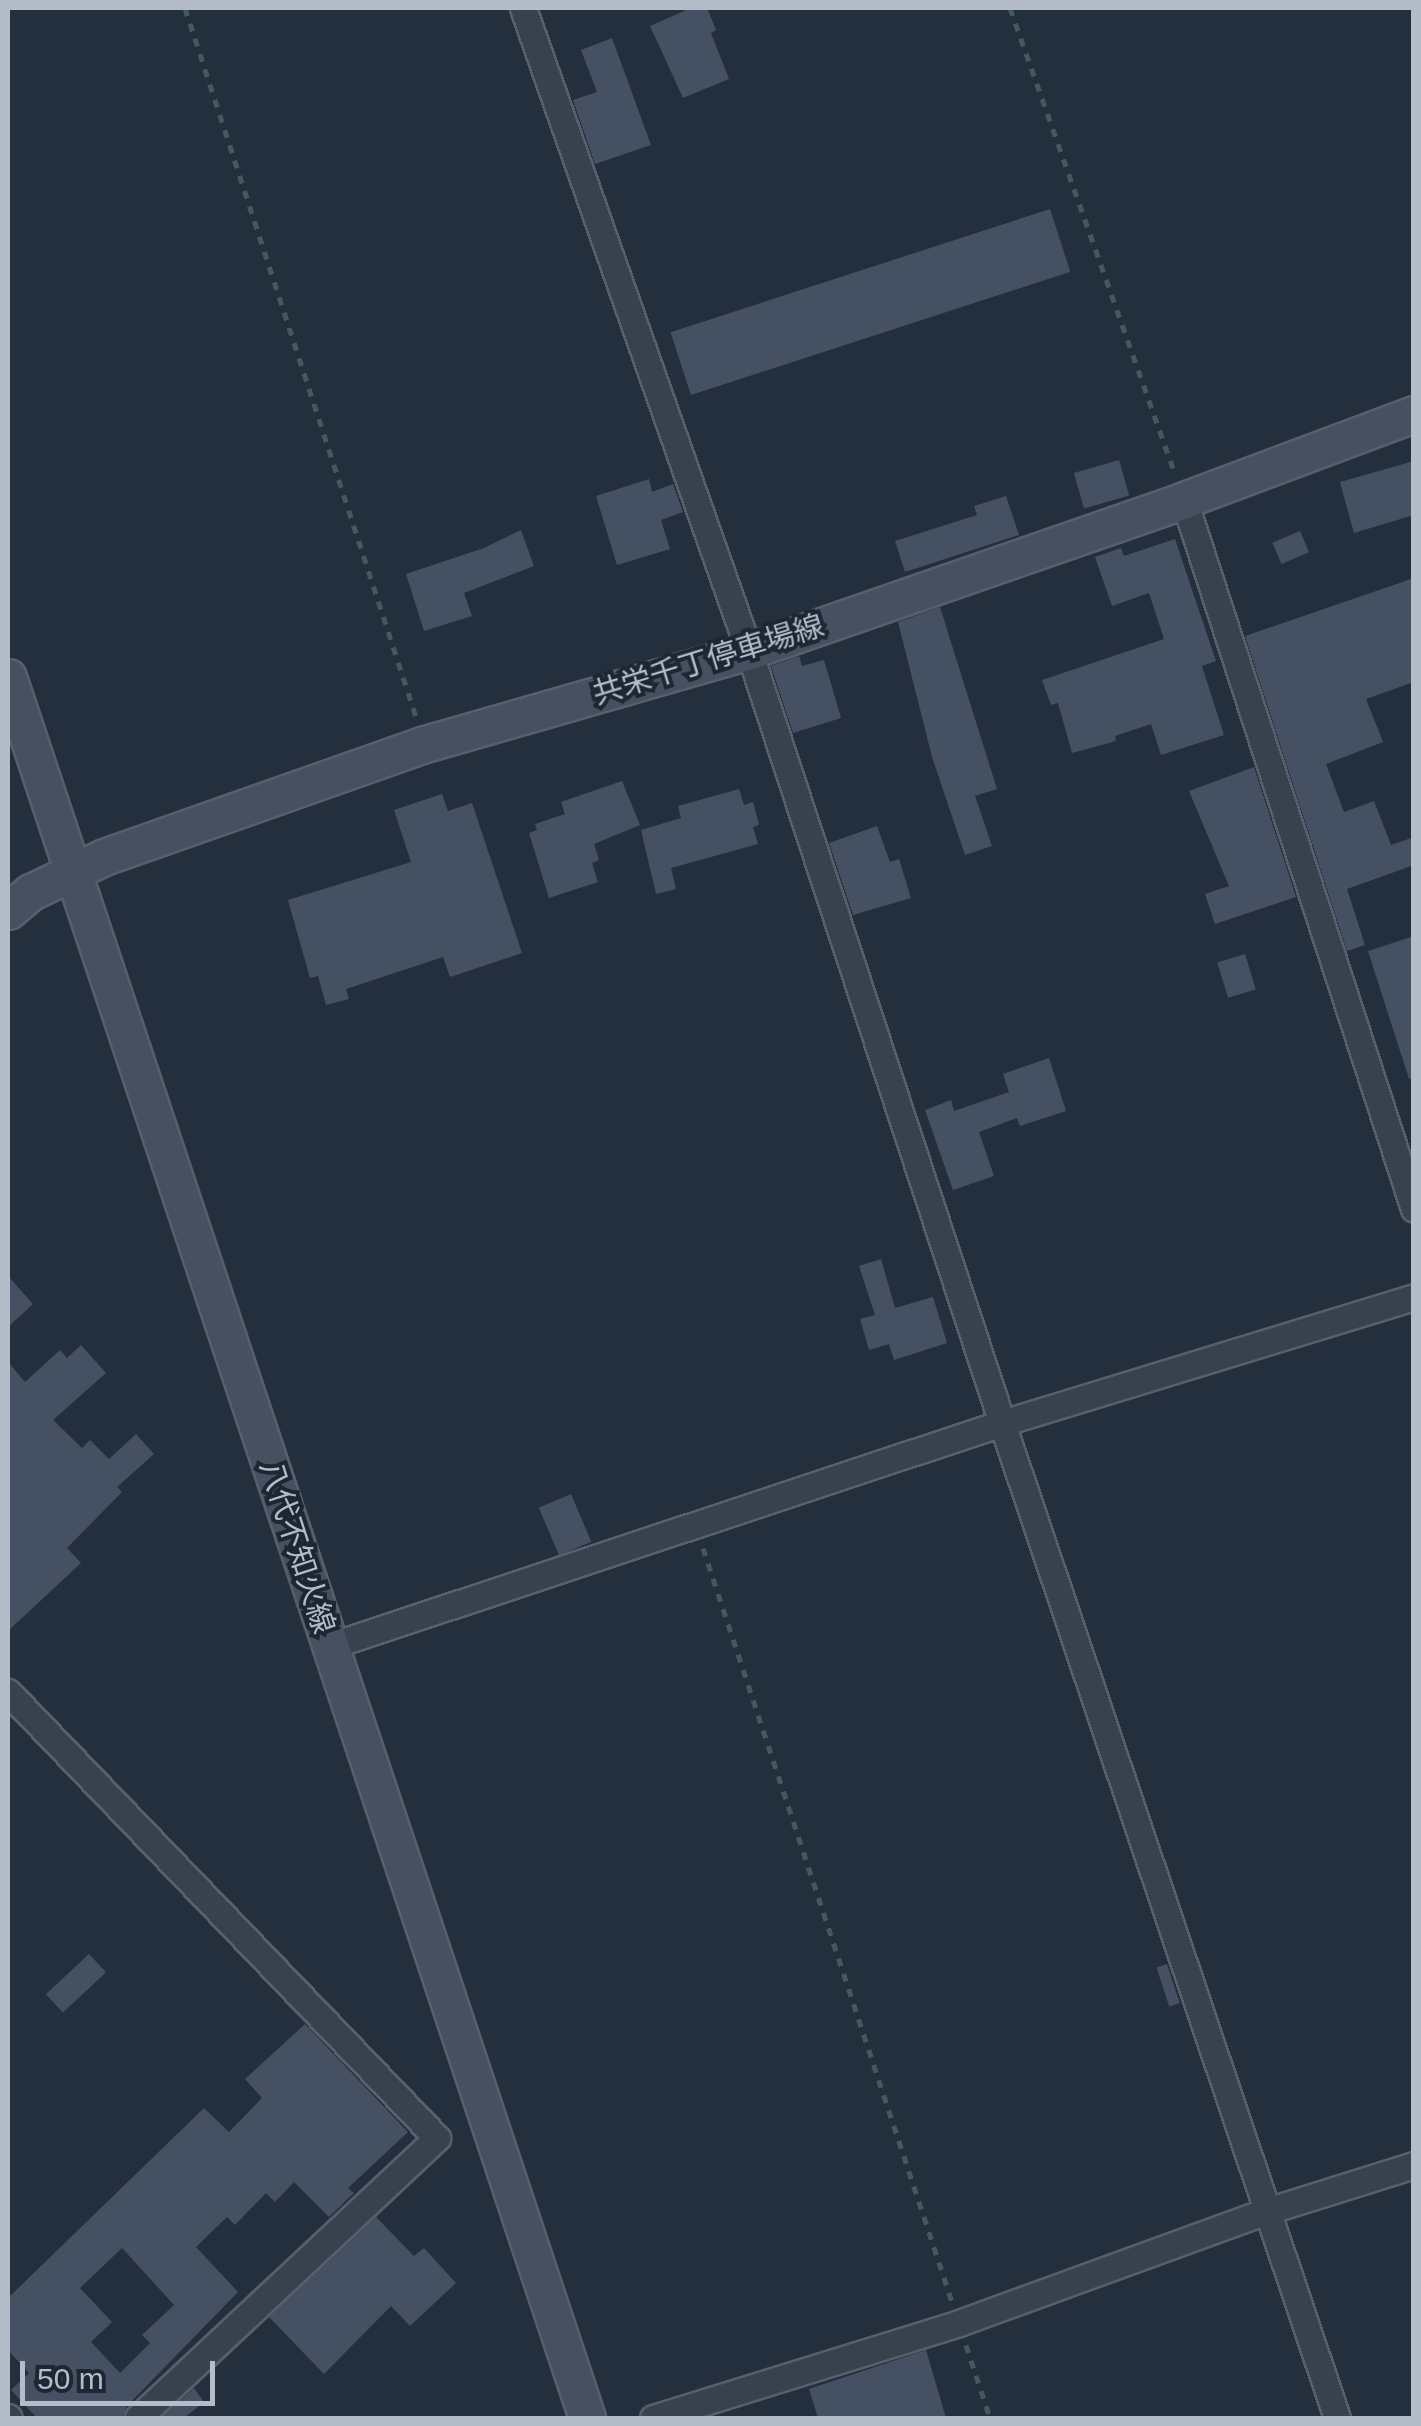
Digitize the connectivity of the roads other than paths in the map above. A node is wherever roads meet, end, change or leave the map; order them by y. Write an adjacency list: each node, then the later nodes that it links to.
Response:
1 (523, 8): 4 (street)
2 (1414, 414): 3 (main road, 共栄千丁停車場線)
3 (1184, 500): 4 (main road, 共栄千丁停車場線); 8 (street)
4 (749, 651): 6 (main road, 共栄千丁停車場線); 10 (street)
5 (8, 677): 6 (main road, 八代不知火線)
6 (73, 871): 7 (main road, 共栄千丁停車場線); 11 (main road, 八代不知火線)
7 (8, 911)
8 (1414, 1209)
9 (1414, 1297): 10 (street)
10 (1002, 1422): 11 (street); 14 (street)
11 (330, 1646): 16 (main road, 八代不知火線)
12 (8, 1692): 15 (street)
13 (1414, 2165): 14 (street)
14 (1267, 2211): 17 (street); 18 (street)
15 (138, 2418)
16 (587, 2418)
17 (653, 2418)
18 (1337, 2418)

